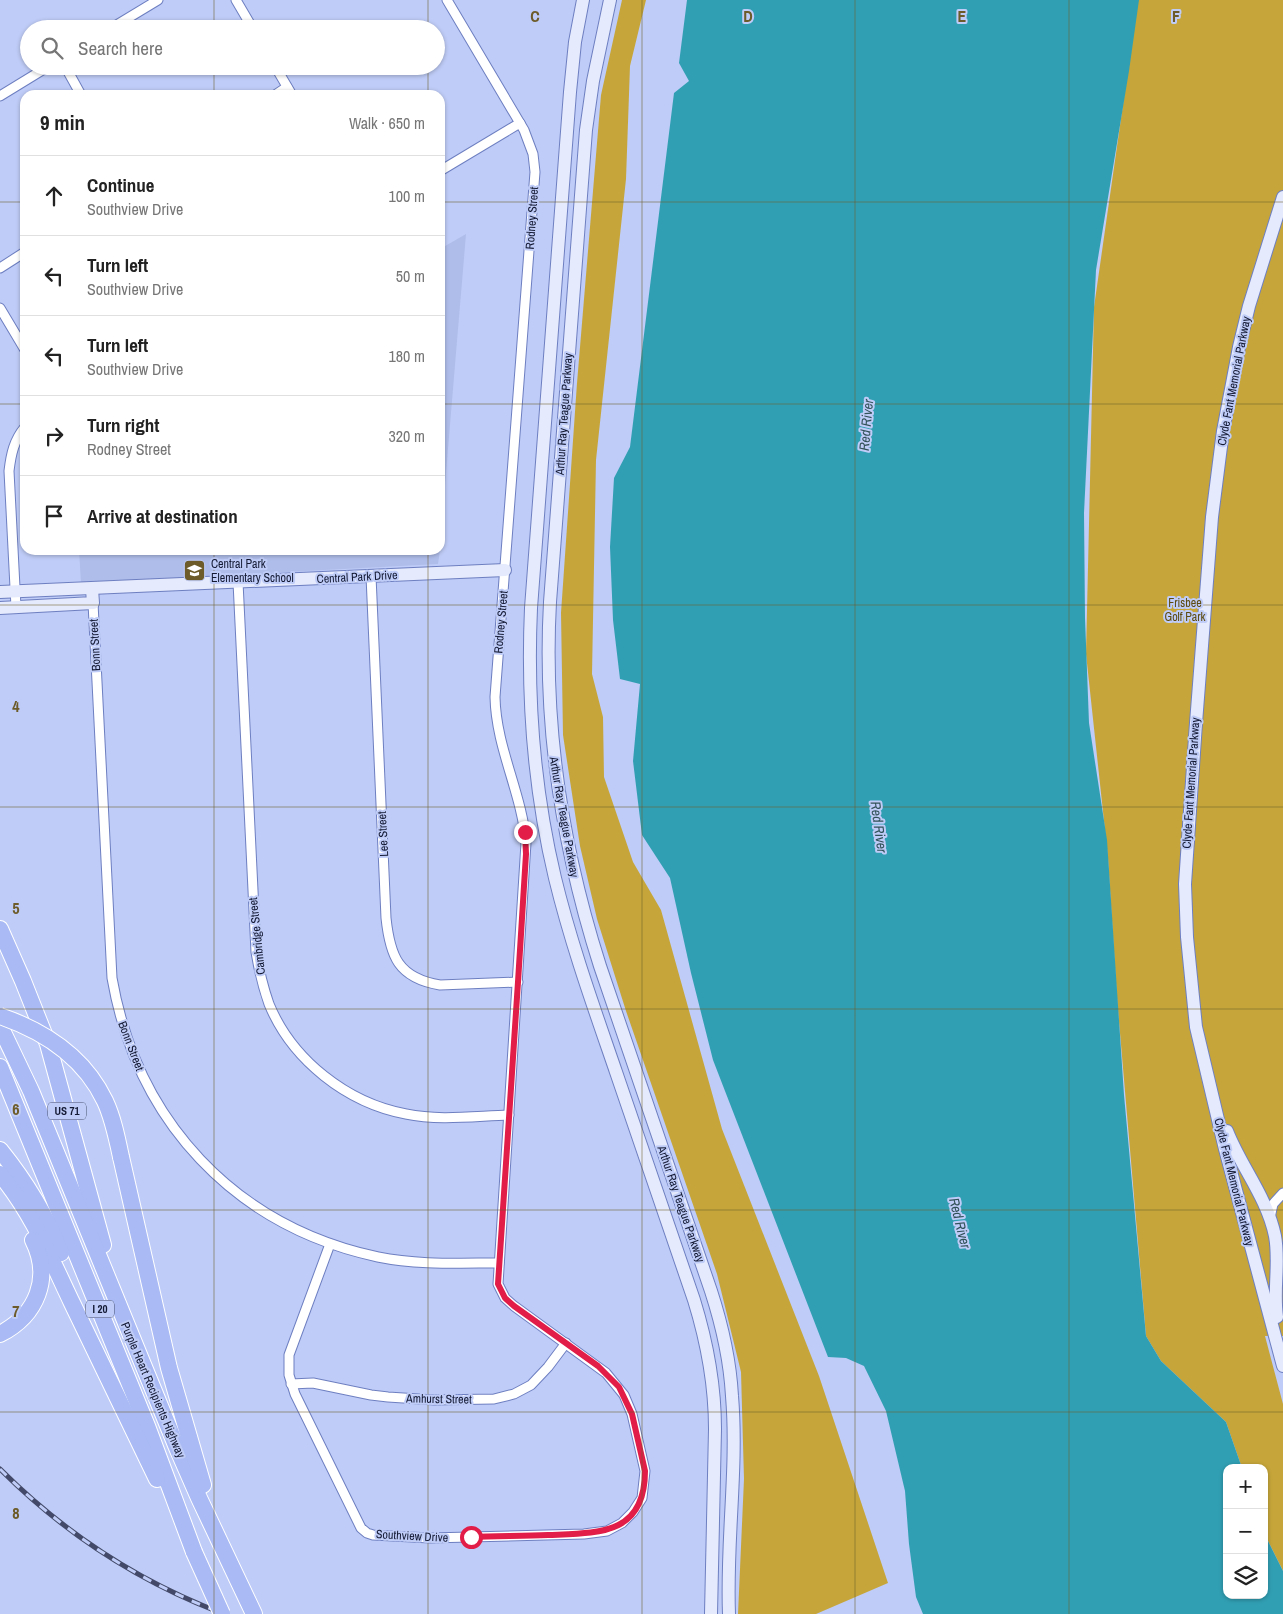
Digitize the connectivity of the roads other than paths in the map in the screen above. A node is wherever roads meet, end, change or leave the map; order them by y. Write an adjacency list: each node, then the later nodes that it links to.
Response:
1 (158, 0): 6 (street)
2 (236, 0): 7 (street)
3 (446, 0): 14 (street, Rodney Street)
4 (583, 0): 57 (street, Arthur Ray Teague Parkway)
5 (610, 0): 58 (street, Arthur Ray Teague Parkway)
6 (125, 20)
7 (248, 20)
8 (34, 75): 13 (street)
9 (70, 75): 11 (street)
10 (280, 75): 12 (street)
11 (78, 90)
12 (289, 90)
13 (0, 96)
14 (520, 123): 15 (street); 22 (street, Rodney Street)
15 (445, 168)
16 (1283, 197): 36 (street, Clyde Fant Memorial Parkway)
17 (20, 255): 18 (street)
18 (0, 268)
19 (0, 308): 20 (street)
20 (20, 342)
21 (20, 434): 27 (street)
22 (505, 570): 23 (street, Central Park Drive); 32 (street, Rodney Street)
23 (371, 576): 24 (street, Central Park Drive); 32 (street, Lee Street)
24 (238, 582): 25 (street, Central Park Drive); 37 (street, Cambridge Street)
25 (92, 589): 27 (street, Central Park Drive); 28 (street, Bonn Street)
26 (0, 592): 27 (street, Central Park Drive)
27 (15, 592): 29 (street)
28 (92, 603): 29 (street); 44 (street, Bonn Street)
29 (16, 607): 30 (street)
30 (0, 608)
31 (0, 929): 46 (highway, US 71)
32 (518, 982): 37 (street, Rodney Street)
33 (0, 1016): 53 (highway, bridge)
34 (2, 1030): 46 (highway, Purple Heart Recipients Highway / I 20)
35 (0, 1067): 54 (highway, Purple Heart Recipients Highway / I 20)
36 (1208, 1074): 42 (street); 50 (street, Clyde Fant Memorial Parkway)
37 (509, 1116): 45 (street, Rodney Street)
38 (0, 1150): 51 (highway)
39 (0, 1174): 51 (highway)
40 (0, 1190): 47 (highway)
41 (1283, 1193): 42 (street)
42 (1271, 1223): 43 (street); 49 (street)
43 (1283, 1238)
44 (330, 1244): 45 (street, Bonn Street); 52 (street, Southview Drive)
45 (499, 1263): 48 (street, Southview Drive)
46 (115, 1298): 53 (highway, Purple Heart Recipients Highway / I 20)
47 (0, 1334)
48 (566, 1343): 52 (street, Amhurst Street); 52 (street, Southview Drive)
49 (1283, 1356)
50 (1283, 1366)
51 (107, 1374): 54 (highway)
52 (291, 1384)
53 (224, 1550): 56 (highway, Purple Heart Recipients Highway / I 20)
54 (194, 1552): 55 (highway, Purple Heart Recipients Highway / I 20, bridge)
55 (222, 1614)
56 (254, 1614)
57 (711, 1614)
58 (729, 1614)

